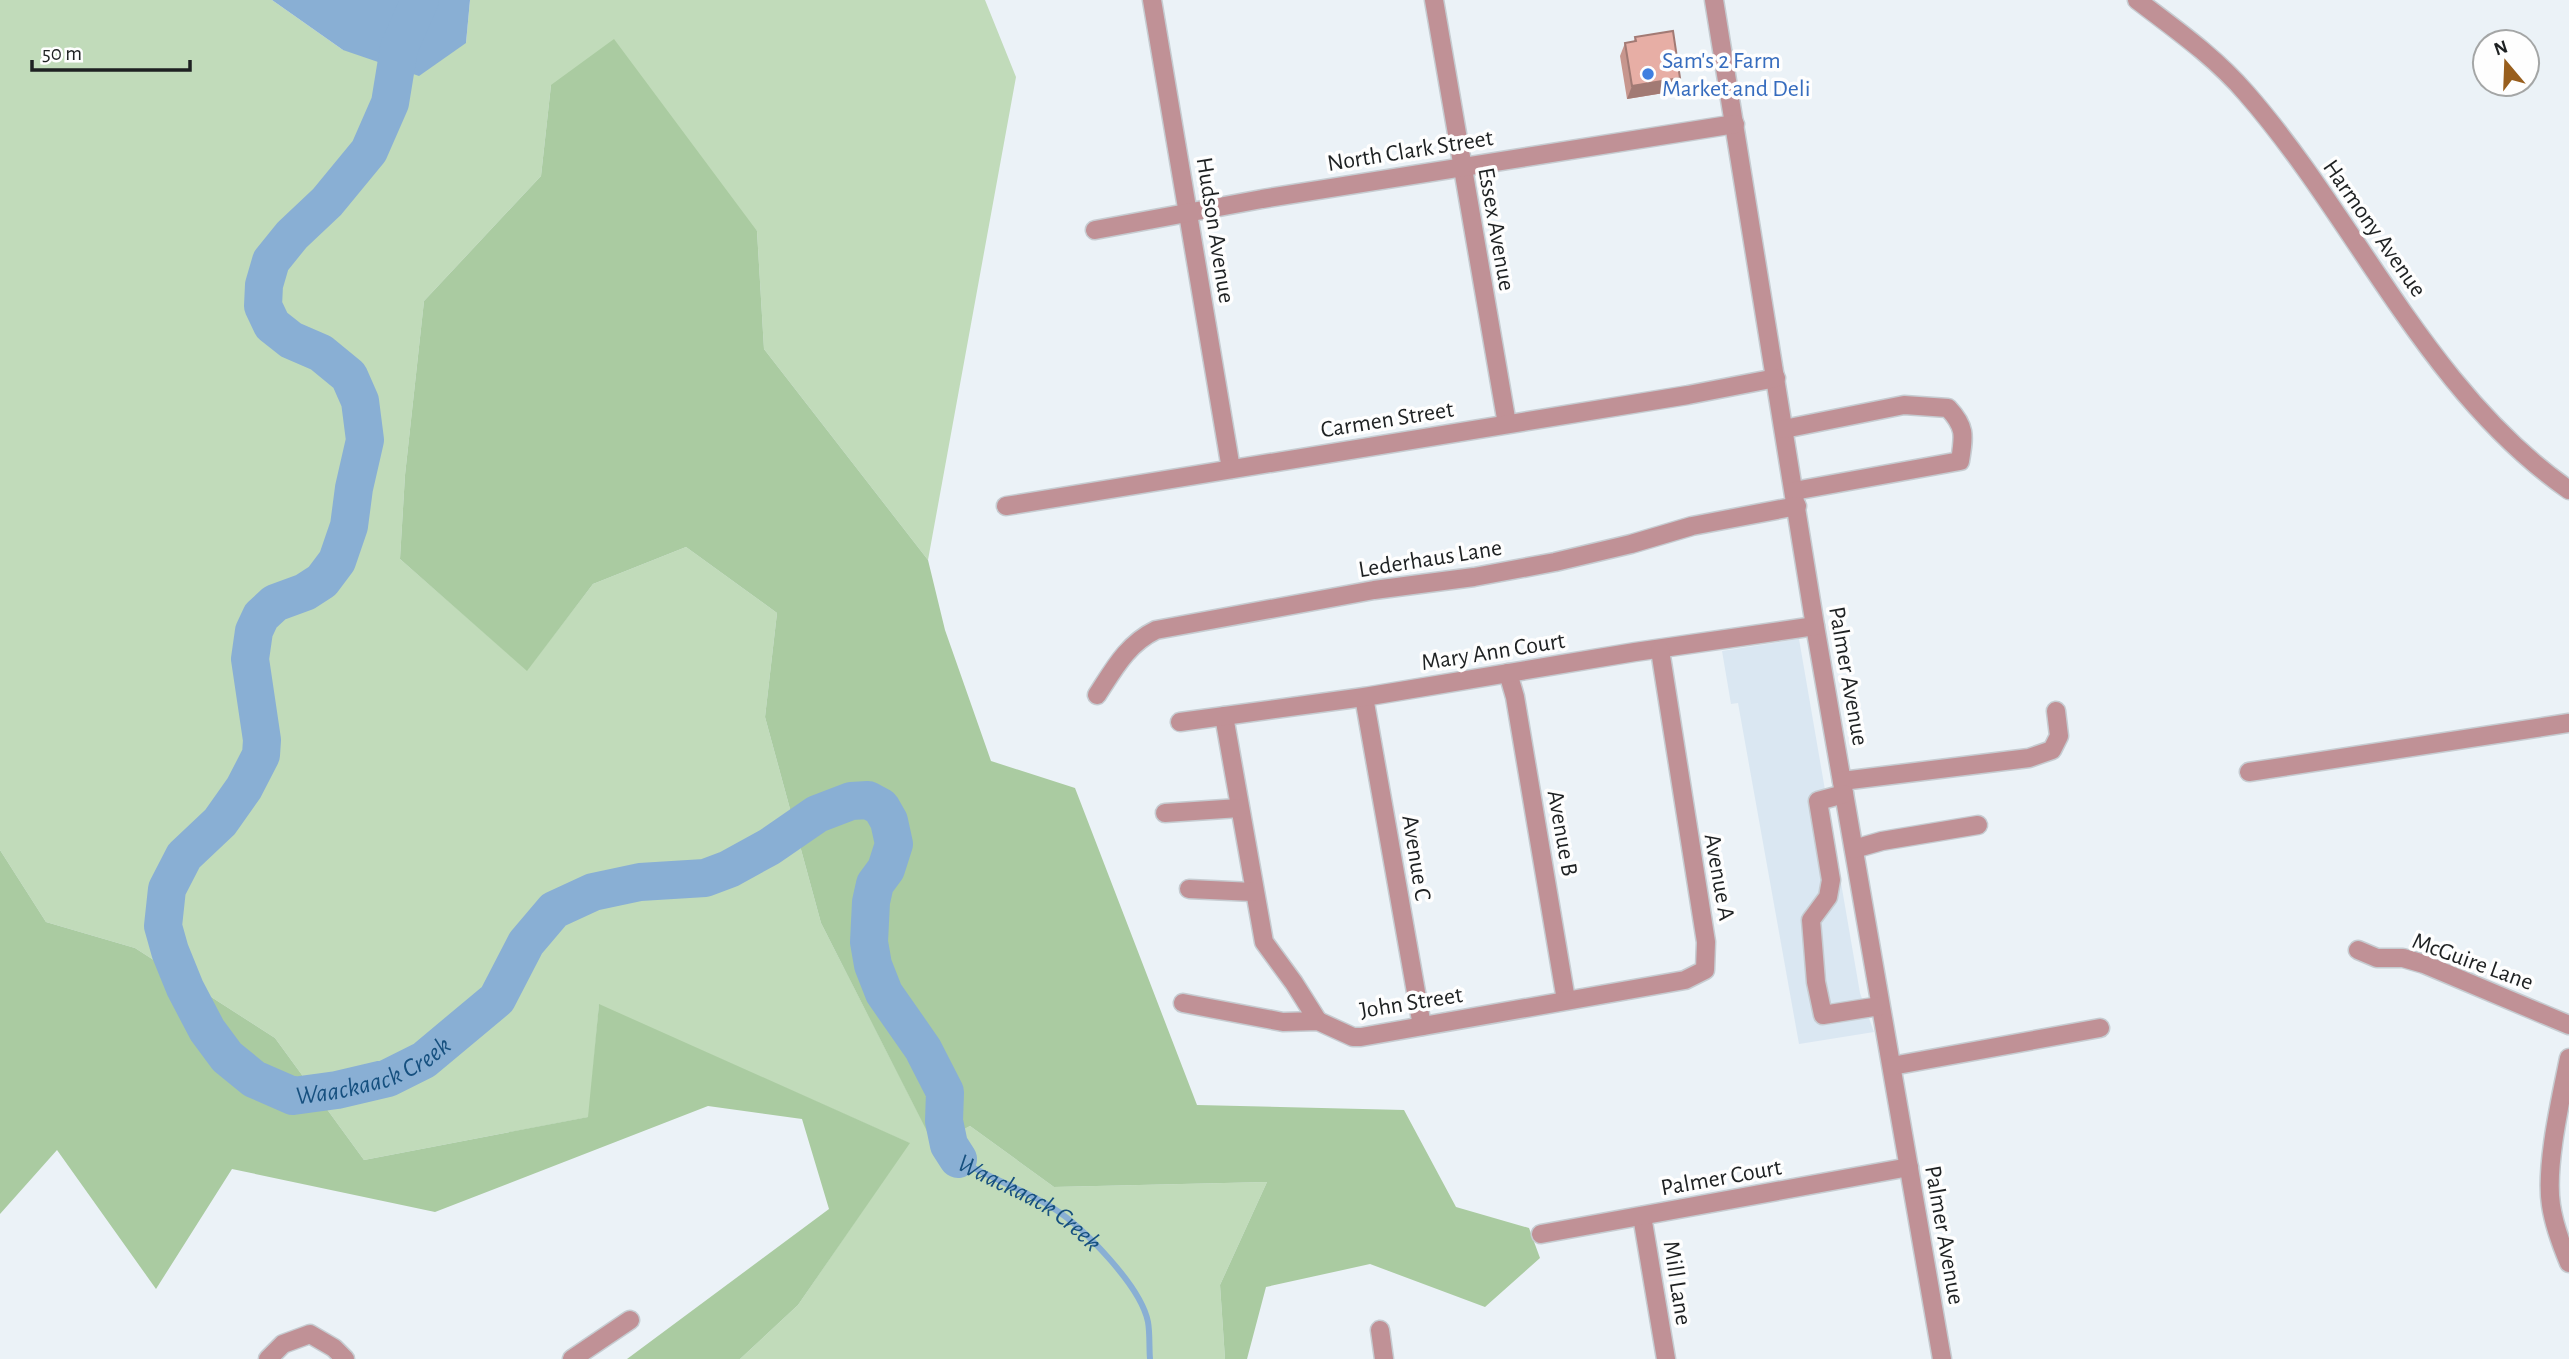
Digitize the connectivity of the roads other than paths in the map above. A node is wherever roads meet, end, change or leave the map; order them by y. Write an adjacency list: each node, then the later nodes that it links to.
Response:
1 (1153, 0): 7 (street, Hudson Avenue)
2 (1434, 0): 6 (street, Essex Avenue)
3 (1714, 0): 5 (street, Palmer Avenue)
4 (2137, 0): 13 (street, Harmony Avenue)
5 (1735, 124): 6 (street, North Clark Street); 9 (street, Palmer Avenue)
6 (1462, 167): 7 (street, North Clark Street); 10 (street, Essex Avenue)
7 (1189, 214): 8 (street, North Clark Street); 12 (street, Hudson Avenue)
8 (1095, 230)
9 (1776, 378): 10 (street, Carmen Street); 11 (street, Palmer Avenue)
10 (1507, 424): 12 (street, Carmen Street)
11 (1784, 429): 14 (street, Palmer Avenue); 14 (street, Lederhaus Lane)
12 (1231, 469): 15 (street, Carmen Street)
13 (2569, 490)
14 (1796, 498): 16 (street, Palmer Avenue); 19 (street, Lederhaus Lane)
15 (1006, 506)
16 (1815, 626): 17 (street, Mary Ann Court); 26 (street, Palmer Avenue)
17 (1660, 650): 18 (street, Mary Ann Court); 36 (street, Avenue A)
18 (1508, 673): 20 (street, Mary Ann Court); 36 (street, Avenue B)
19 (1097, 695)
20 (1364, 697): 22 (street, Mary Ann Court); 41 (street, Avenue C)
21 (2056, 711): 26 (street)
22 (1224, 716): 23 (street, Mary Ann Court); 27 (street)
23 (1180, 722)
24 (2569, 723): 25 (street)
25 (2249, 772)
26 (1843, 788): 30 (street, Palmer Avenue); 32 (street)
27 (1239, 808): 28 (street); 34 (street)
28 (1165, 813)
29 (1978, 825): 30 (street)
30 (1854, 849): 31 (street, Palmer Avenue)
31 (1858, 874): 32 (street); 38 (street, Palmer Avenue)
32 (1831, 880): 38 (street)
33 (1189, 889): 34 (street)
34 (1253, 892): 39 (street)
35 (2358, 950): 40 (street, McGuire Lane)
36 (1566, 1000): 41 (street, John Street)
37 (1183, 1003): 39 (street, John Street)
38 (1880, 1006): 44 (street, Palmer Avenue)
39 (1318, 1021): 41 (street, John Street)
40 (2569, 1025)
41 (1422, 1026)
42 (2100, 1028): 44 (street)
43 (2569, 1058): 48 (street)
44 (1892, 1066): 45 (street, Palmer Avenue)
45 (1909, 1167): 46 (street, Palmer Court); 56 (street, Palmer Avenue)
46 (1642, 1216): 47 (street, Palmer Court); 55 (street, Mill Lane)
47 (1541, 1234)
48 (2569, 1263)
49 (630, 1320): 53 (street)
50 (1380, 1331): 54 (street)
51 (268, 1359): 52 (street)
52 (345, 1359)
53 (572, 1359)
54 (1384, 1359)
55 (1666, 1359)
56 (1942, 1359)

